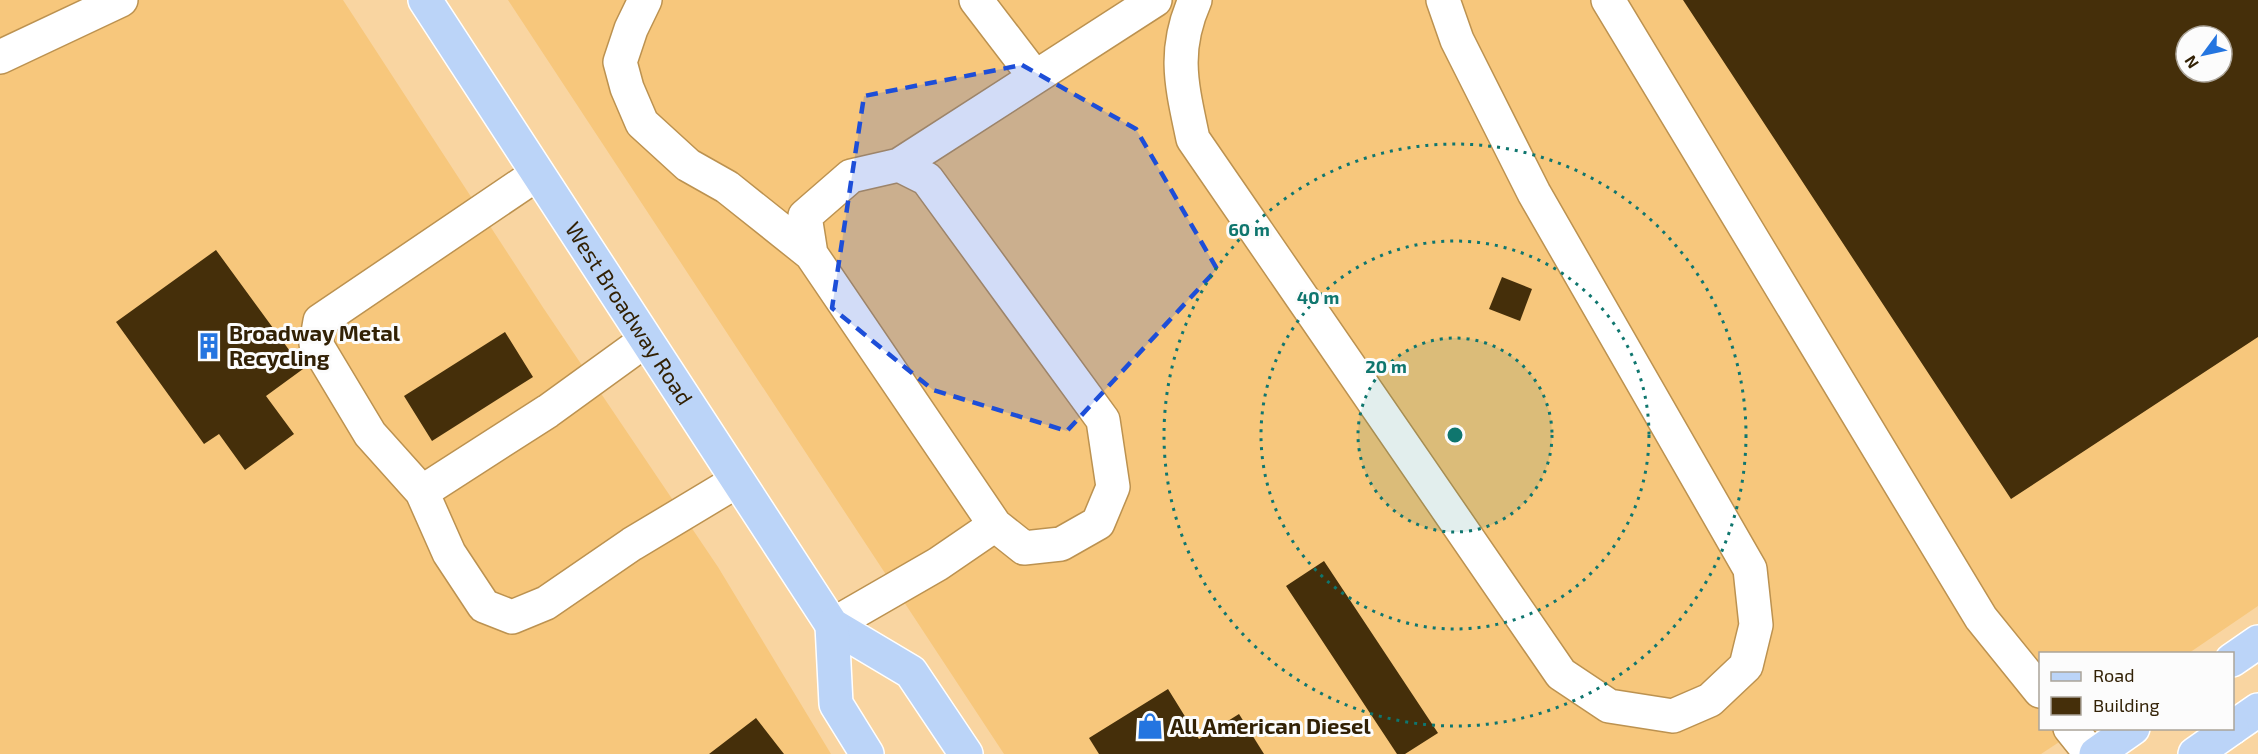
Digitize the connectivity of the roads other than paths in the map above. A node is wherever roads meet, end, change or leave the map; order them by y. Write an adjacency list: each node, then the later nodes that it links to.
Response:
1 (121, 0): 9 (lane)
2 (425, 0): 12 (main road, West Broadway Road)
3 (645, 0): 13 (lane)
4 (976, 0): 10 (lane)
5 (1155, 0): 10 (lane)
6 (1195, 0): 7 (lane)
7 (1443, 0)
8 (1608, 0): 21 (lane)
9 (0, 57)
10 (1035, 77): 11 (lane)
11 (899, 165): 13 (lane); 17 (lane)
12 (537, 174): 14 (main road, West Broadway Road); 16 (lane)
13 (810, 254): 17 (lane)
14 (646, 340): 15 (main road, West Broadway Road); 16 (lane)
15 (737, 481): 16 (lane); 18 (main road, West Broadway Road)
16 (422, 492)
17 (995, 525): 18 (lane)
18 (832, 625): 27 (main road); 28 (main road, West Broadway Road)
19 (2258, 642): 20 (main road)
20 (2234, 659)
21 (2039, 691)
22 (2258, 710): 23 (main road)
23 (2234, 727)
24 (2071, 730): 29 (lane)
25 (2132, 730): 30 (main road)
26 (2229, 730): 31 (main road)
27 (867, 754)
28 (966, 754)
29 (2091, 754)
30 (2096, 754)
31 (2195, 754)

